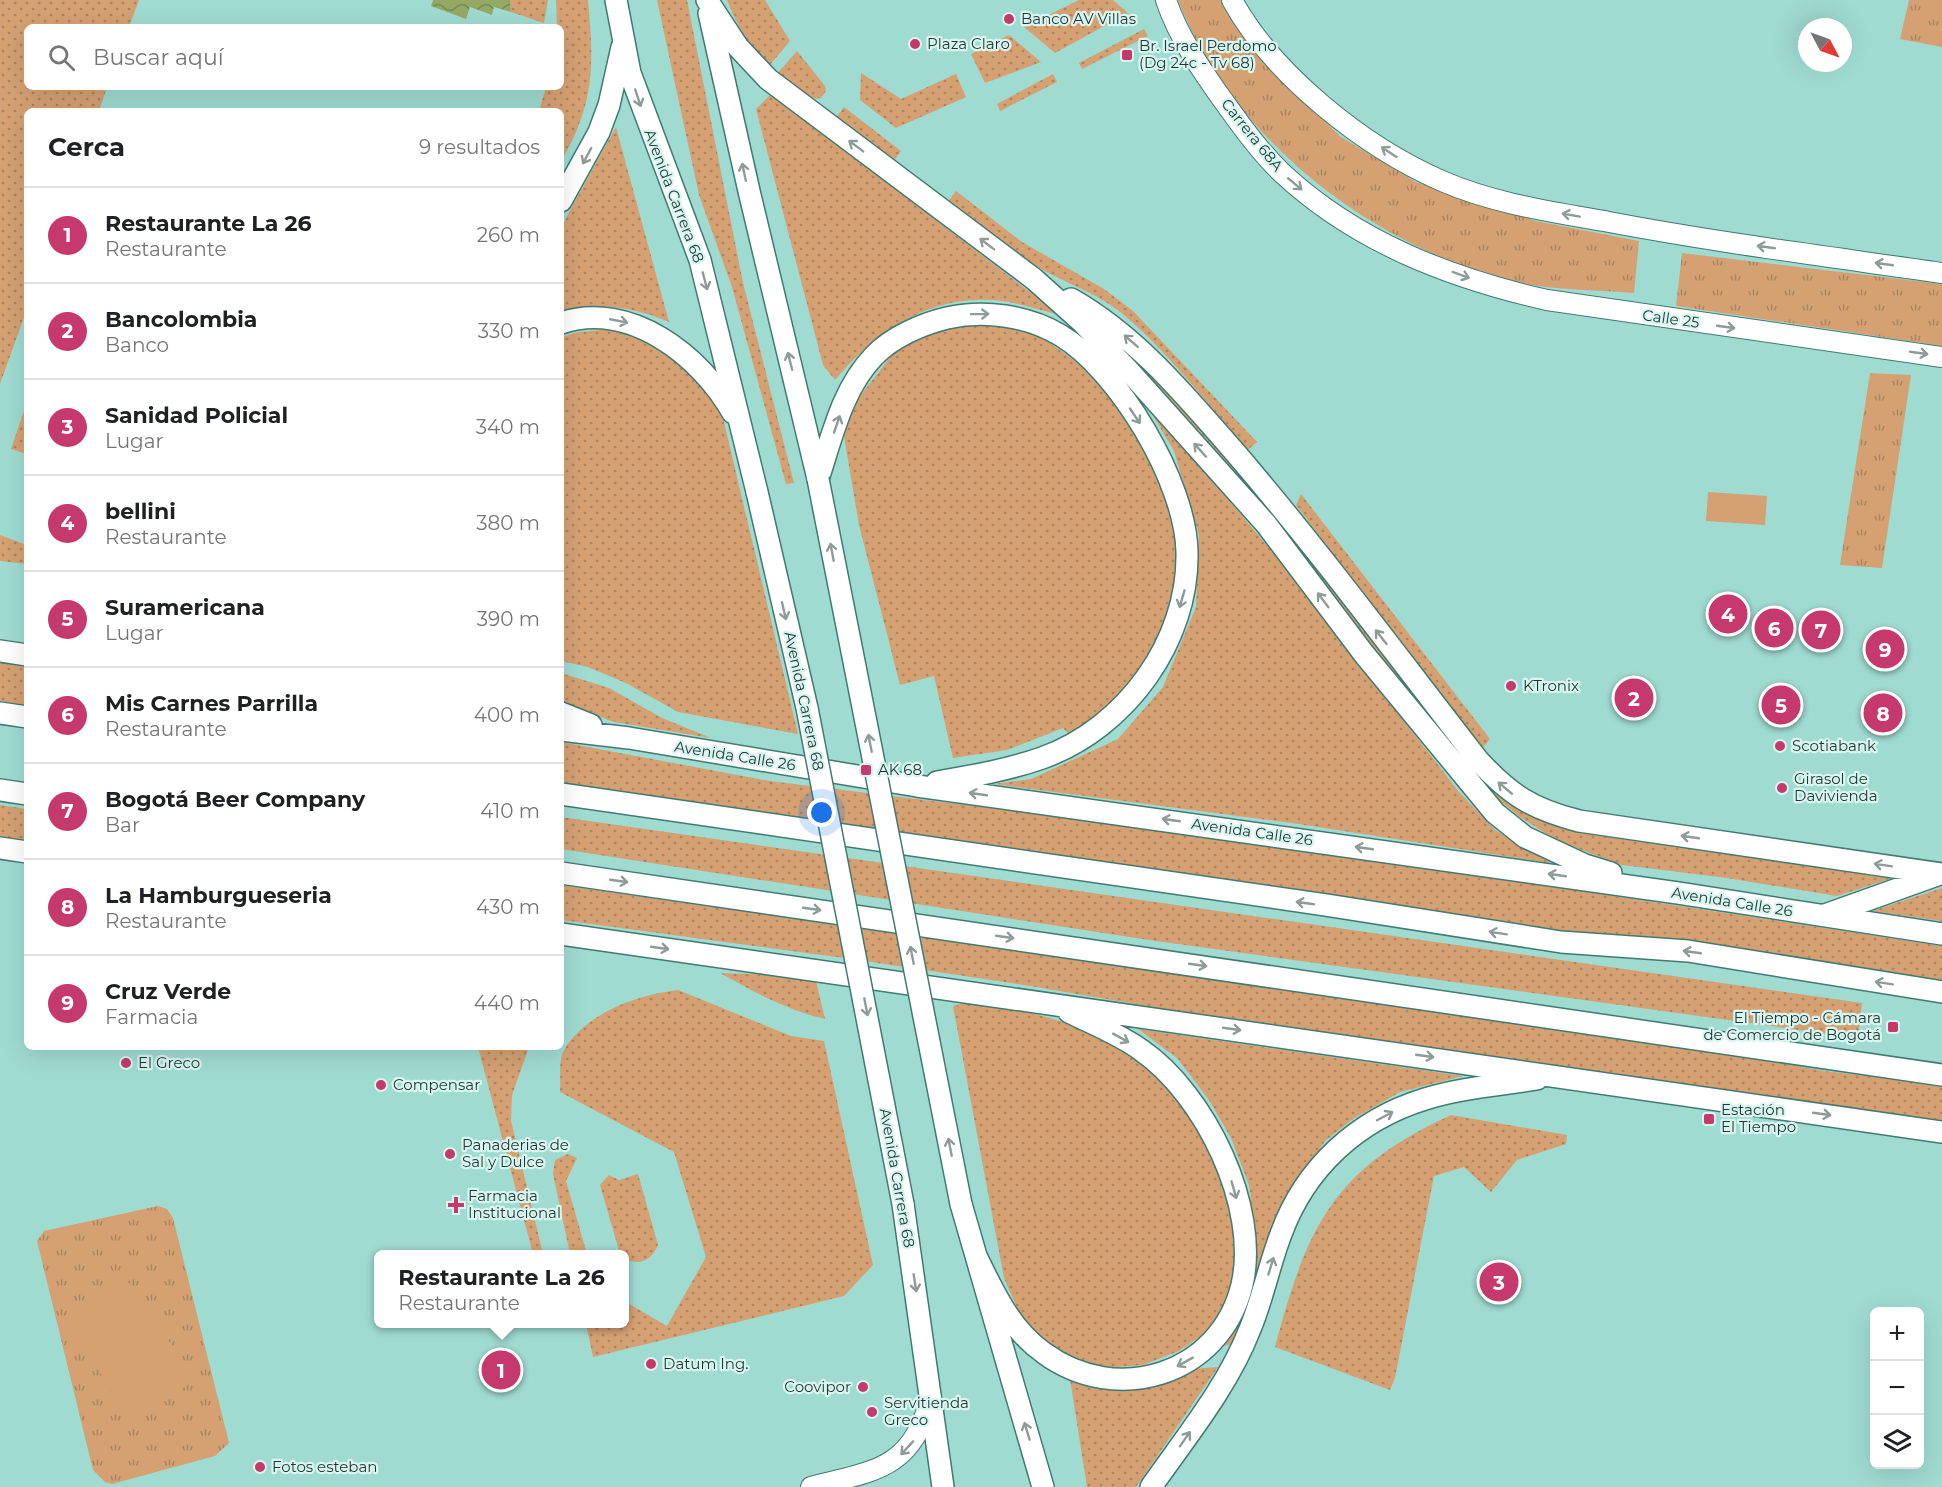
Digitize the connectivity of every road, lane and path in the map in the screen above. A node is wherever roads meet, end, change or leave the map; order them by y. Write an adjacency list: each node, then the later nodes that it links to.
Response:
1 (616, 0): 5 (main road, Avenida Carrera 68)
2 (707, 0): 9 (main road, one-way to 2); 13 (main road, one-way to 2)
3 (1166, 0): 7 (street, Carrera 68A, one-way to 7)
4 (1232, 0): 8 (street, one-way to 4)
5 (624, 41): 6 (main road, one-way to 6); 12 (main road, Avenida Carrera 68, one-way to 12)
6 (564, 196)
7 (1407, 255): 11 (street, Calle 25, one-way to 11)
8 (1942, 273)
9 (1034, 279): 28 (main road, one-way to 9); 29 (main road, one-way to 9)
10 (564, 322): 12 (main road, one-way to 12)
11 (1942, 357)
12 (746, 443): 39 (main road, Avenida Carrera 68, one-way to 39, bridge)
13 (818, 479): 21 (main road, one-way to 21); 38 (main road, one-way to 13, bridge)
14 (0, 651): 15 (main road)
15 (24, 655)
16 (0, 713): 18 (main road)
17 (564, 714): 20 (main road)
18 (24, 717)
19 (564, 730): 20 (main road, Avenida Calle 26)
20 (628, 738): 21 (main road, Avenida Calle 26)
21 (917, 786): 29 (main road, Avenida Calle 26, one-way to 21)
22 (0, 790): 23 (main road)
23 (24, 794)
24 (564, 794): 33 (main road, one-way to 24)
25 (0, 848): 26 (main road)
26 (24, 852)
27 (564, 873): 36 (main road, one-way to 36)
28 (1942, 874): 30 (main road)
29 (1678, 893): 30 (main road, Avenida Calle 26)
30 (1822, 916): 32 (main road, Avenida Calle 26)
31 (564, 934): 34 (main road, one-way to 34)
32 (1942, 934)
33 (1942, 992)
34 (1050, 1002): 35 (main road, one-way to 35); 38 (main road, one-way to 38)
35 (1558, 1075): 37 (main road, one-way to 37); 43 (main road, one-way to 35)
36 (1942, 1075)
37 (1942, 1131)
38 (977, 1258): 42 (main road, one-way to 38)
39 (932, 1395): 40 (street, one-way to 40); 41 (main road, Avenida Carrera 68)
40 (812, 1487)
41 (943, 1487)
42 (1043, 1487)
43 (1151, 1487)

